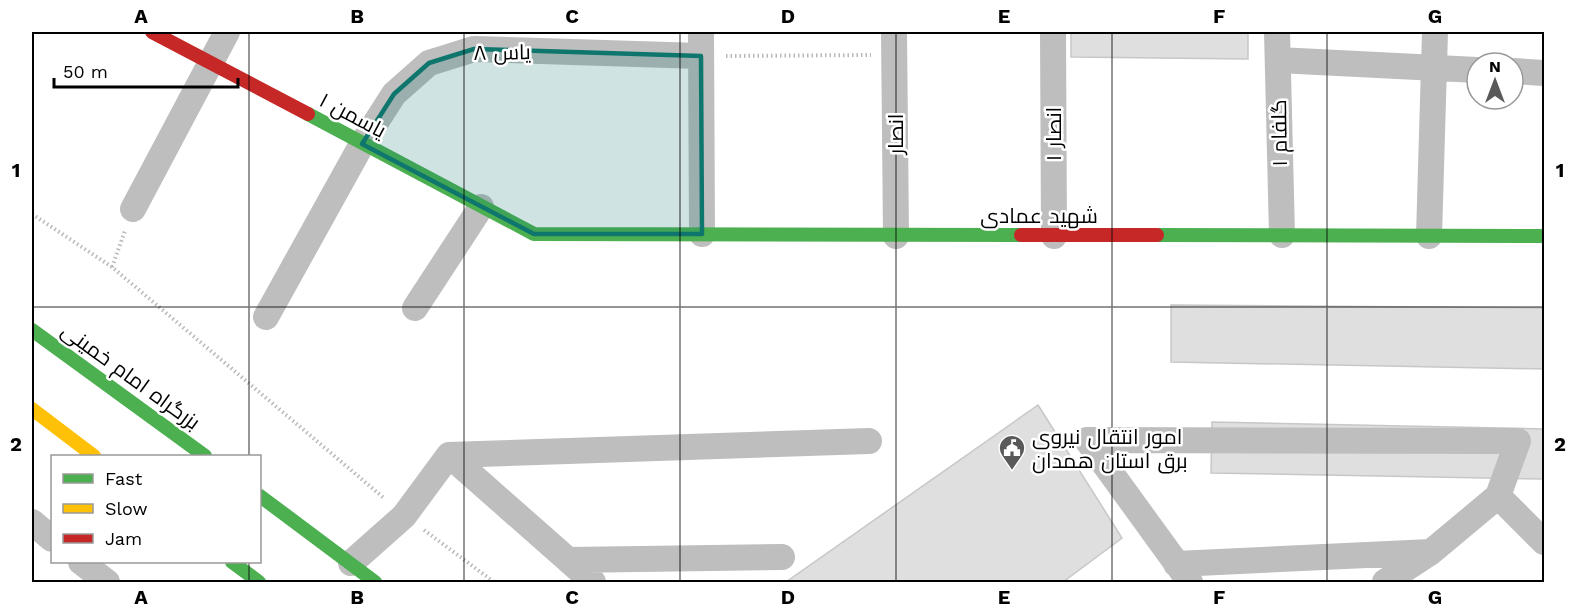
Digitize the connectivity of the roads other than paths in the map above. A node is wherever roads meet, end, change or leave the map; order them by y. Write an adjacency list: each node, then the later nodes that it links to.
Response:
1 (152, 32): 9 (main road, یاسمن ۱)
2 (227, 32): 9 (street)
3 (1053, 32): 21 (street, انصار ۱)
4 (1277, 32): 8 (street, گلفام ۱)
5 (1436, 32): 10 (street)
6 (894, 43): 20 (street, انصار)
7 (701, 44): 14 (street, یاس ۸); 18 (street)
8 (1278, 60): 10 (street); 19 (street, گلفام ۱)
9 (212, 63): 14 (main road, یاسمن ۱); 16 (street)
10 (1434, 68): 11 (street); 22 (street)
11 (1465, 69)
12 (1525, 72): 13 (street)
13 (1545, 73)
14 (362, 144): 15 (main road, یاسمن ۱); 25 (street, یاس ۸)
15 (481, 207): 17 (main road, یاسمن ۱); 24 (street)
16 (133, 209)
17 (534, 234): 18 (main road, شهید عمادی)
18 (702, 234): 20 (main road, شهید عمادی)
19 (1282, 235): 21 (main road, شهید عمادی); 22 (main road, شهید عمادی)
20 (896, 236): 21 (main road, شهید عمادی)
21 (1054, 236)
22 (1429, 236): 23 (main road, شهید عمادی)
23 (1545, 236)
24 (415, 308)
25 (266, 317)
26 (32, 330): 28 (main road, بزرگراه امام خمینی)
27 (32, 348): 28 (main road)
28 (76, 362): 32 (main road, بزرگراه امام خمینی)
29 (32, 409): 31 (main road)
30 (869, 441): 33 (street)
31 (93, 455)
32 (204, 455)
33 (449, 455): 41 (street); 44 (street)
34 (1498, 496): 38 (street); 39 (street); 45 (street)
35 (261, 497): 44 (main road)
36 (32, 522): 37 (street)
37 (51, 537)
38 (1545, 542)
39 (1431, 552): 45 (street); 50 (street)
40 (782, 557): 41 (street)
41 (568, 560): 49 (street)
42 (83, 563): 46 (street)
43 (235, 563): 47 (main road)
44 (351, 563): 48 (main road)
45 (1183, 573)
46 (107, 582)
47 (260, 582)
48 (375, 582)
49 (593, 582)
50 (1385, 582)

